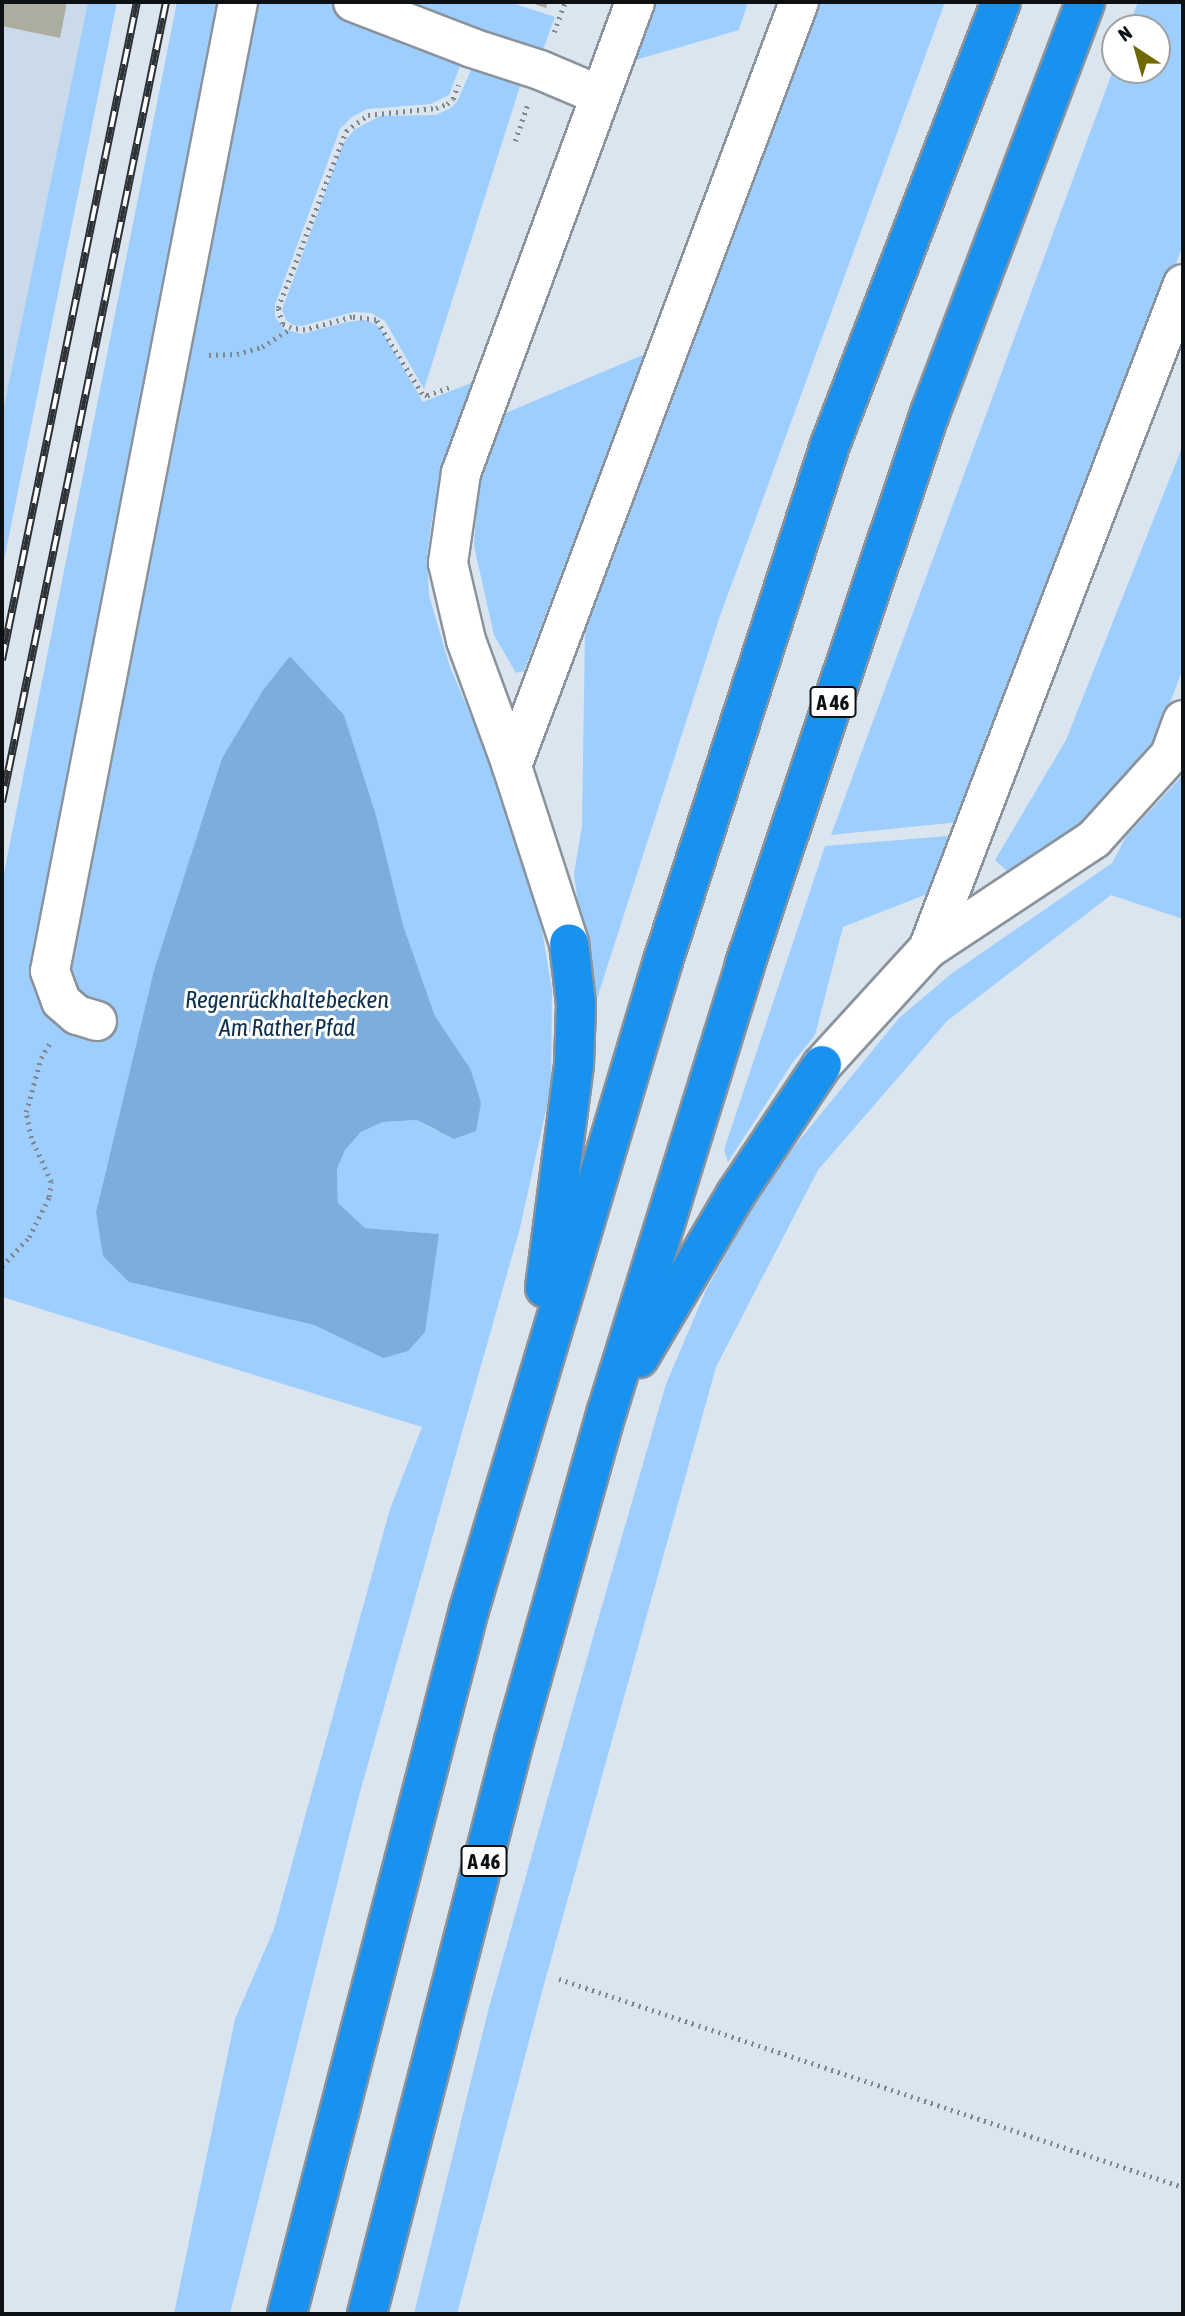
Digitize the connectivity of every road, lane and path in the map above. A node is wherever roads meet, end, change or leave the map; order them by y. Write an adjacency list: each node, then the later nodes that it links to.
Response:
1 (238, 2): 11 (lane)
2 (353, 2): 7 (lane)
3 (635, 2): 8 (lane)
4 (799, 2): 14 (lane)
5 (1001, 2): 20 (highway)
6 (1084, 2): 21 (highway, A 46)
7 (472, 48): 8 (lane); 10 (path)
8 (599, 95): 12 (lane)
9 (1183, 284): 16 (lane)
10 (291, 328): 11 (path); 12 (path)
11 (174, 338): 17 (lane)
12 (497, 375): 14 (lane)
13 (1183, 720): 16 (lane)
14 (512, 766): 15 (lane)
15 (569, 943): 20 (highway)
16 (928, 949): 18 (lane)
17 (83, 1015): 19 (path)
18 (822, 1065): 21 (highway)
19 (2, 1266)
20 (531, 1402): 24 (highway)
21 (607, 1410): 25 (highway, A 46)
22 (559, 1979): 23 (path)
23 (1183, 2188)
24 (287, 2314)
25 (367, 2314)

